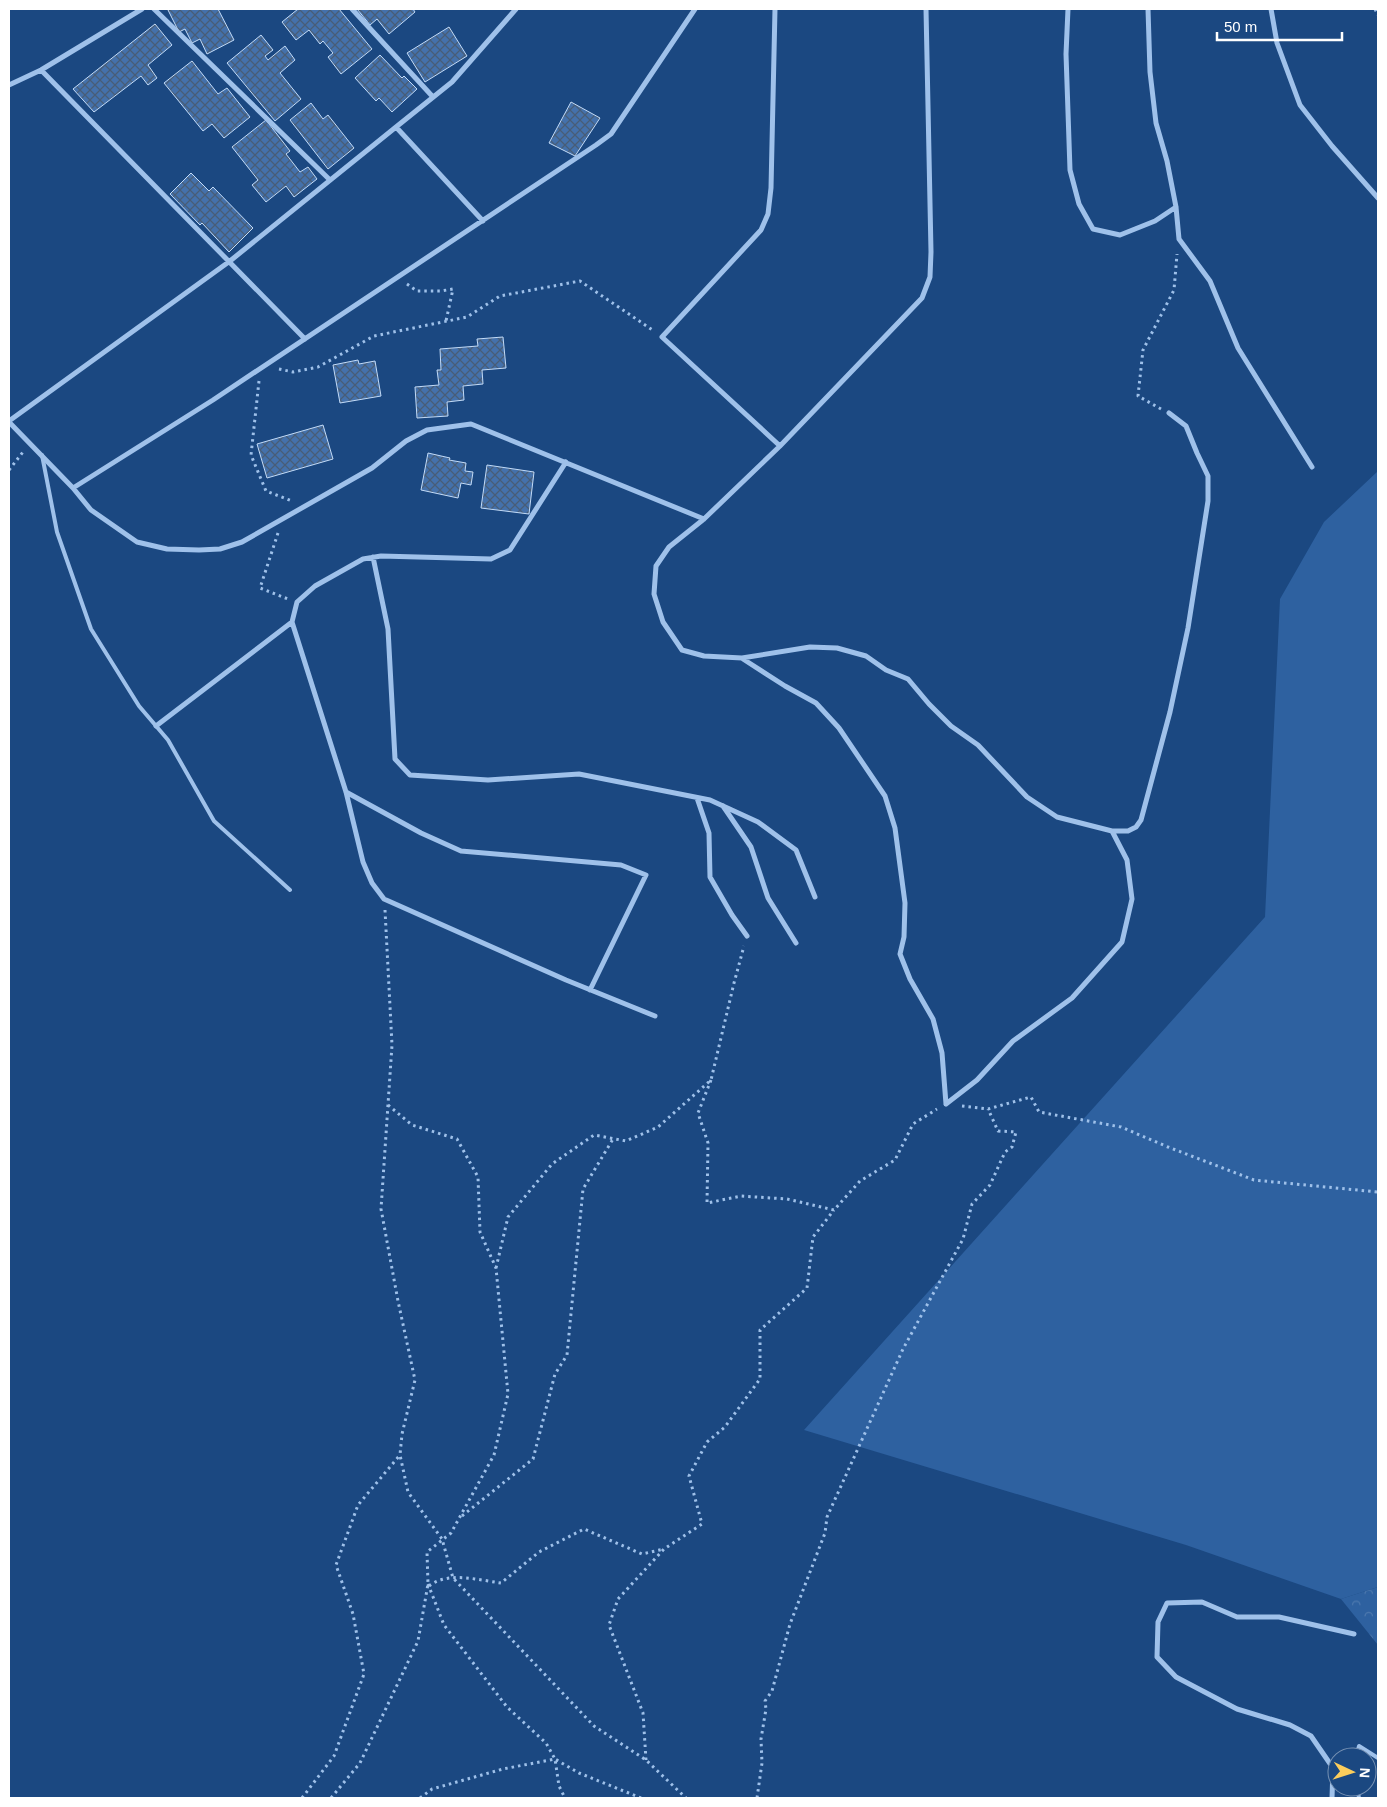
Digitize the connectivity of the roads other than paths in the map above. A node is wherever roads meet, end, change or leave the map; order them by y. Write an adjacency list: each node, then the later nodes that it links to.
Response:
1 (128, 9): 12 (street)
2 (142, 9): 12 (street)
3 (154, 9): 17 (street)
4 (352, 9): 15 (street)
5 (516, 9): 15 (street)
6 (695, 9): 20 (street)
7 (775, 9): 25 (street)
8 (926, 9): 25 (street)
9 (1068, 9): 19 (street)
10 (1148, 9): 19 (street)
11 (1271, 9): 18 (street)
12 (131, 15): 13 (street)
13 (41, 70): 14 (street); 21 (street)
14 (9, 85)
15 (433, 97): 16 (street)
16 (396, 127): 17 (street); 20 (street)
17 (330, 180): 21 (street)
18 (1378, 198)
19 (1176, 207): 28 (street)
20 (483, 221): 22 (street)
21 (230, 261): 22 (street); 24 (street)
22 (305, 339): 29 (street)
23 (1169, 413): 38 (street)
24 (9, 421): 26 (street)
25 (780, 446): 30 (street)
26 (42, 455): 29 (street); 34 (lane)
27 (566, 462): 29 (street); 30 (street); 31 (street)
28 (1312, 467)
29 (72, 488)
30 (704, 519): 33 (street)
31 (372, 557): 32 (street); 36 (street)
32 (292, 622): 34 (street); 35 (street)
33 (742, 658): 38 (street); 38 (street)
34 (156, 726): 39 (lane)
35 (346, 792): 43 (street); 43 (street)
36 (697, 798): 37 (street); 41 (street)
37 (723, 806): 40 (street); 42 (street)
38 (1112, 831)
39 (290, 890)
40 (815, 896)
41 (747, 936)
42 (796, 943)
43 (590, 990): 44 (street)
44 (655, 1016)
45 (1354, 1634): 46 (street)
46 (1332, 1798)

